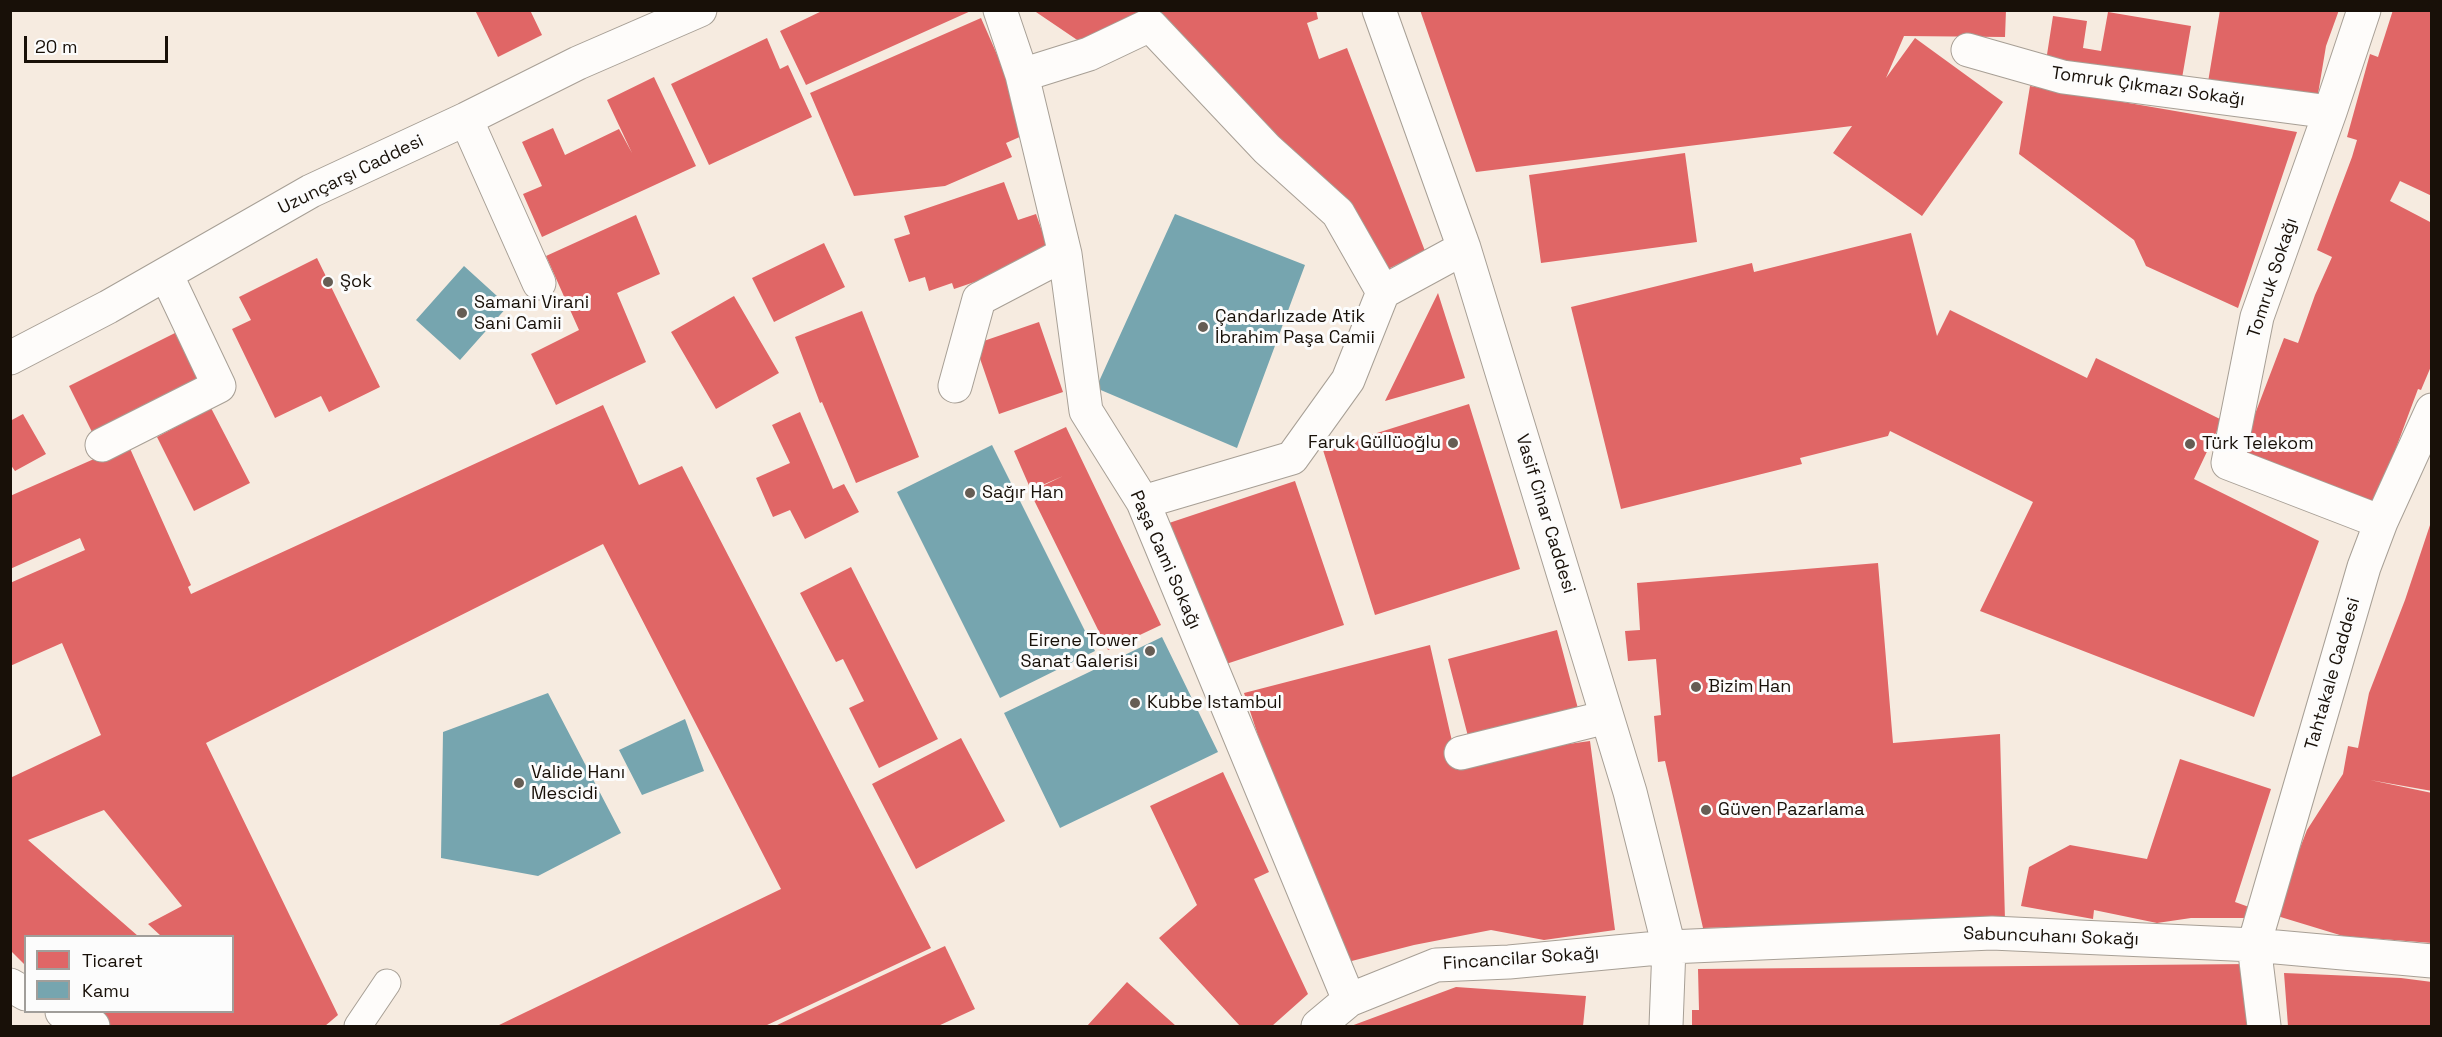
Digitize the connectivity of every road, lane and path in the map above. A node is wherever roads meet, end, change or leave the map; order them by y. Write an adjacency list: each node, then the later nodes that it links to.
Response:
1 (700, 10): 8 (street, Uzunçarşı Caddesi)
2 (1000, 10): 6 (street, Paşa Cami Sokağı)
3 (1379, 10): 9 (street, Vasif Cinar Caddesi)
4 (2364, 10): 7 (street, Tomruk Sokağı)
5 (1968, 50): 7 (street, Tomruk Çıkmazı Sokağı)
6 (1022, 75): 10 (street, Paşa Cami Sokağı); 13 (street)
7 (2330, 112): 19 (street, Tomruk Sokağı)
8 (466, 119): 11 (street, Uzunçarşı Caddesi); 12 (street)
9 (1464, 248): 13 (street); 20 (street, Vasif Cinar Caddesi)
10 (1065, 254): 15 (street); 18 (street, Paşa Cami Sokağı)
11 (166, 274): 14 (street, Uzunçarşı Caddesi); 17 (street)
12 (539, 283)
13 (1383, 292): 18 (street)
14 (10, 358)
15 (955, 386)
16 (2432, 410): 19 (street, Tahtakale Caddesi)
17 (102, 445)
18 (1143, 502): 26 (street, Paşa Cami Sokağı)
19 (2381, 522): 22 (street, Tahtakale Caddesi)
20 (1607, 717): 21 (street); 23 (street, Vasif Cinar Caddesi)
21 (1461, 753)
22 (2254, 945): 23 (street, Sabuncuhanı Sokağı); 24 (street, Sabuncuhanı Sokağı); 32 (street)
23 (1669, 947): 26 (street, Fincancilar Sokağı); 31 (street, Vasif Cinar Caddesi)
24 (2432, 961)
25 (387, 983): 29 (lane)
26 (1349, 1000): 30 (street, Fincancilar Sokağı)
27 (66, 1013): 28 (street)
28 (93, 1026)
29 (358, 1026)
30 (1318, 1026)
31 (1666, 1026)
32 (2264, 1026)

